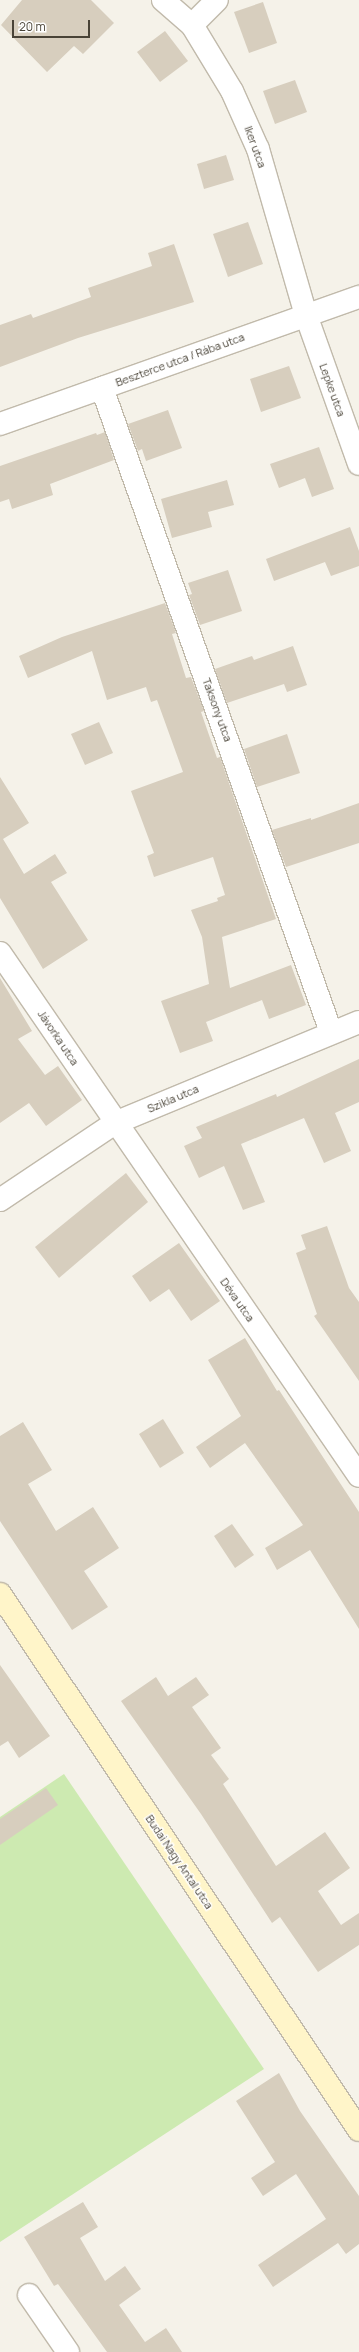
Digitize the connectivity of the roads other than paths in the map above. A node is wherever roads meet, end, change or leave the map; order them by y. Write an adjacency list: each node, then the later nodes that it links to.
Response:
1 (163, 0): 3 (street, Iker utca)
2 (217, 0): 3 (street)
3 (192, 25): 5 (street, Iker utca)
4 (359, 296): 5 (street, Beszterce utca / Rába utca)
5 (306, 315): 6 (street, Beszterce utca / Rába utca); 8 (street, Lepke utca)
6 (102, 388): 7 (street, Beszterce utca / Rába utca); 11 (street, Taksony utca)
7 (0, 424)
8 (359, 464)
9 (0, 953): 12 (street, Jávorka utca)
10 (359, 1022): 11 (street, Szikla utca)
11 (331, 1032): 12 (street, Szikla utca)
12 (115, 1123): 13 (street, Szikla utca); 14 (street, Déva utca)
13 (0, 1200)
14 (359, 1475)
15 (0, 1594): 16 (main road, Budai Nagy Antal utca)
16 (359, 2130)
17 (29, 2294): 18 (street)
18 (68, 2352)

